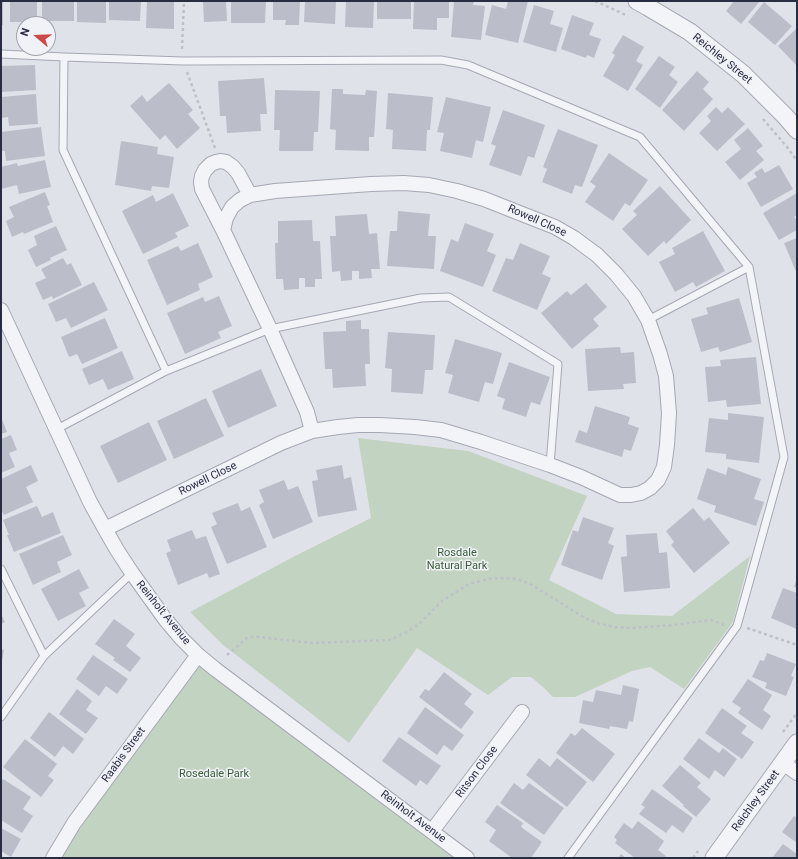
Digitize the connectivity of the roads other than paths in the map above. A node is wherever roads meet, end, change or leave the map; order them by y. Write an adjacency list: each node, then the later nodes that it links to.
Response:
1 (637, 1): 4 (street, Reichley Street)
2 (1, 54): 3 (lane)
3 (64, 57): 7 (lane); 11 (lane)
4 (797, 130)
5 (250, 195): 6 (street, Rowell Close); 6 (street); 9 (street, Rowell Close)
6 (223, 230): 10 (street)
7 (749, 266): 9 (lane); 28 (lane)
8 (1, 310): 12 (street, Reinholt Avenue)
9 (648, 320): 14 (street, Rowell Close)
10 (270, 329): 11 (lane); 13 (street); 14 (lane)
11 (166, 371): 12 (lane)
12 (57, 429): 15 (street, Reinholt Avenue)
13 (312, 431): 14 (street, Rowell Close); 15 (street, Rowell Close)
14 (550, 465)
15 (105, 529): 17 (street, Reinholt Avenue)
16 (1, 569): 19 (lane)
17 (132, 573): 18 (street, Reinholt Avenue); 19 (lane)
18 (198, 655): 25 (street, Reinholt Avenue); 26 (street, Raabis Street)
19 (44, 656): 21 (lane)
20 (522, 712): 25 (street, Ritson Close)
21 (1, 717)
22 (797, 743): 23 (street, Reichley Street)
23 (783, 763): 24 (street); 29 (street, Reichley Street)
24 (797, 772)
25 (432, 831): 27 (street, Reinholt Avenue)
26 (53, 858)
27 (467, 858)
28 (568, 858)
29 (714, 858)

